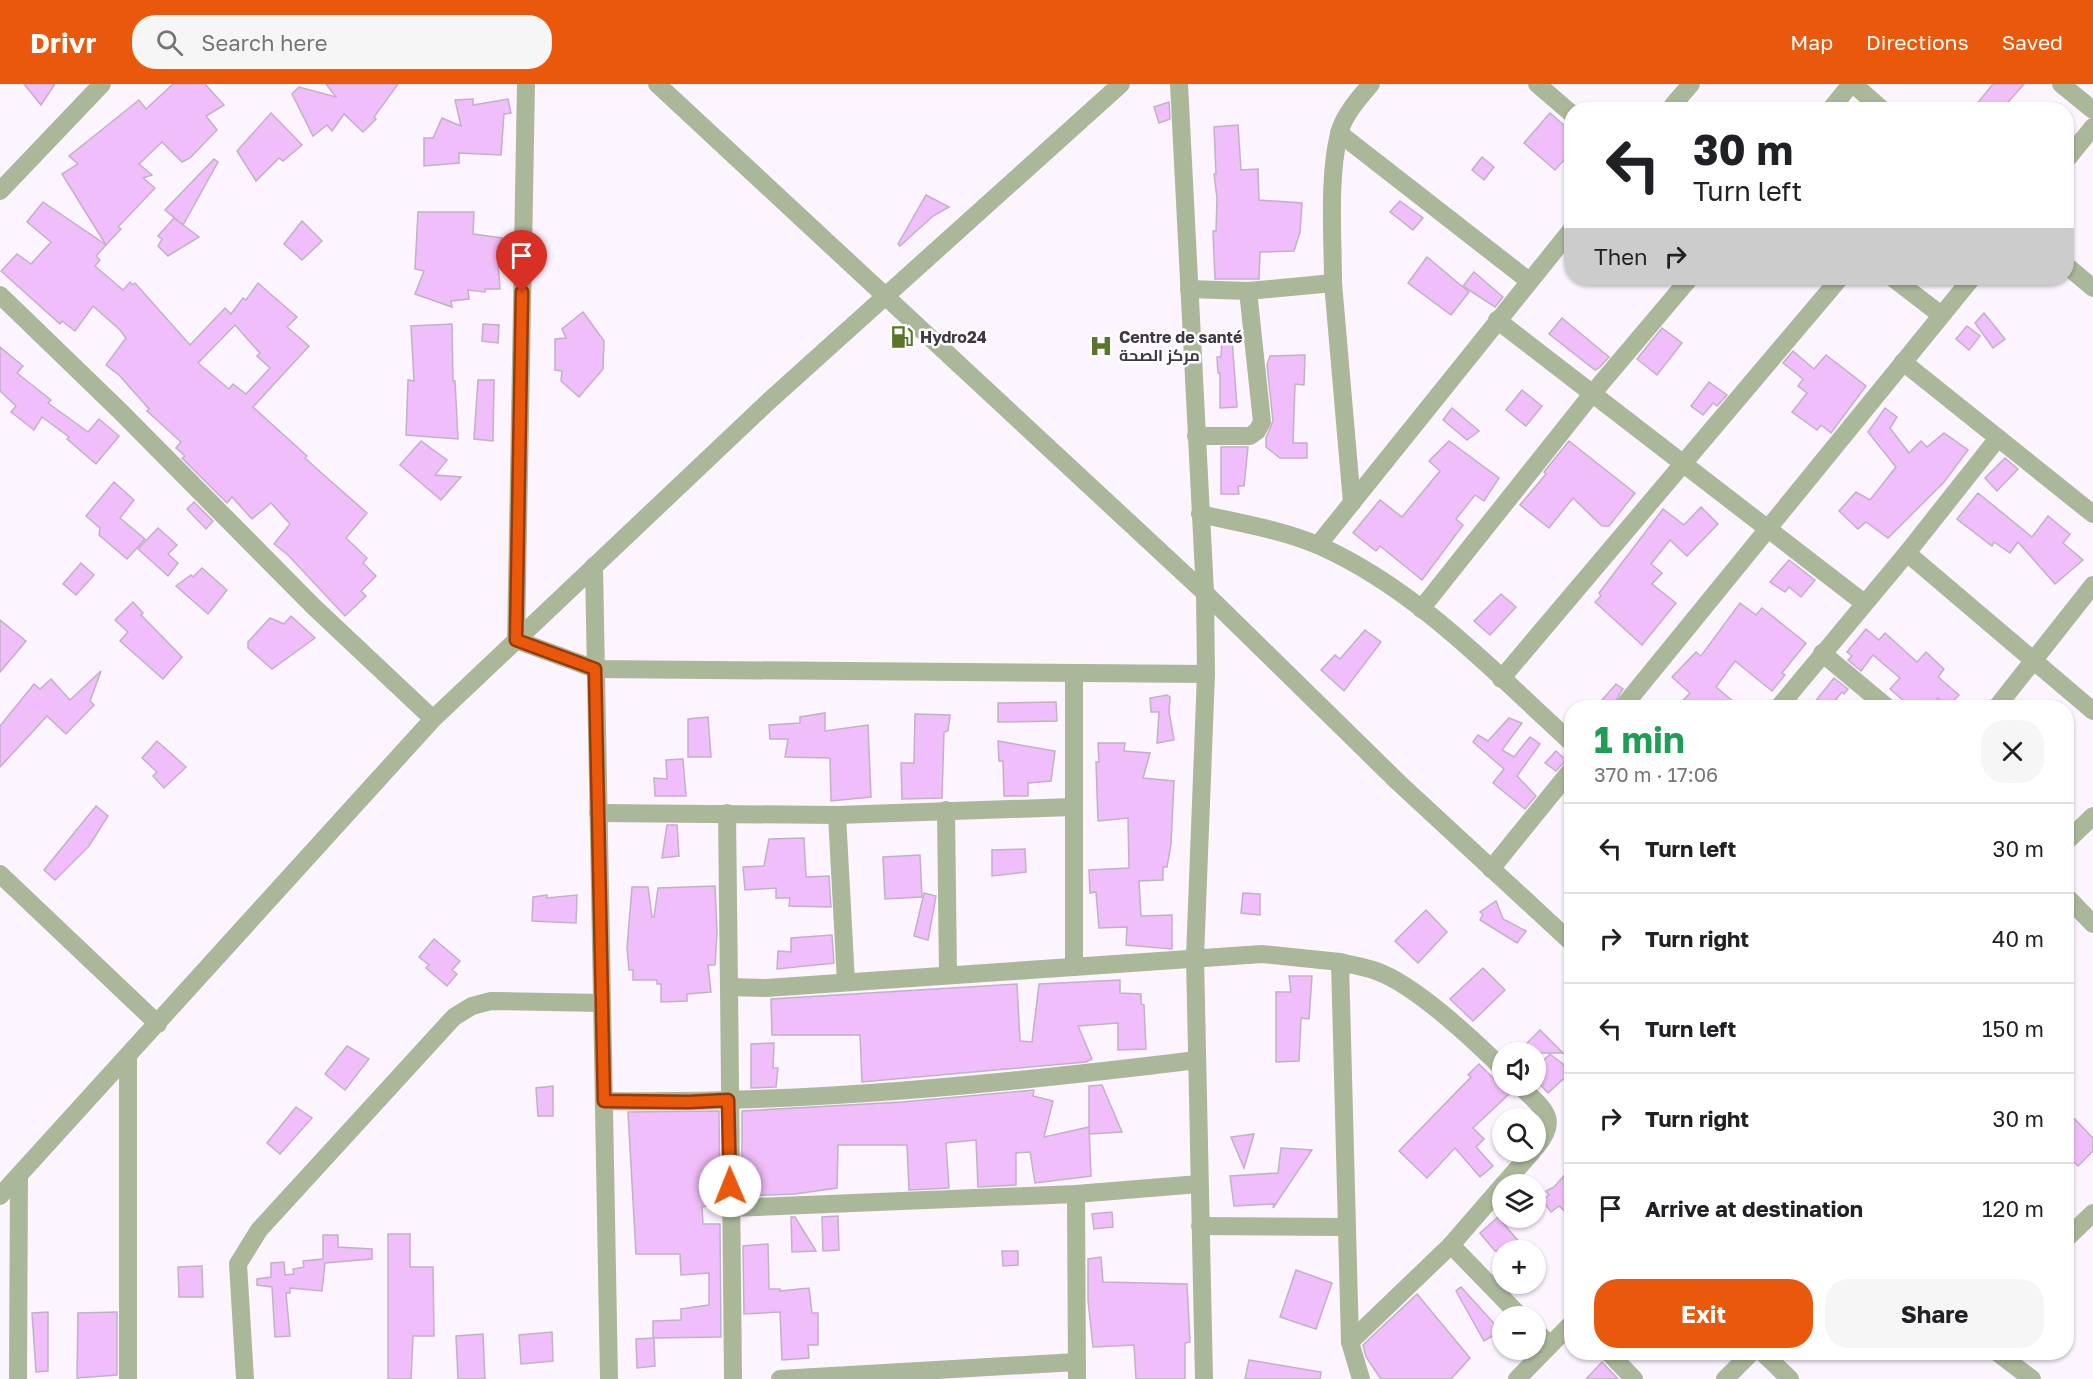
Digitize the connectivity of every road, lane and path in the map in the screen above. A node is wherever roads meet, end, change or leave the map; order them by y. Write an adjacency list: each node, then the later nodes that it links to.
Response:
1 (102, 84): 19 (street)
2 (526, 84): 51 (street)
3 (657, 84): 32 (street)
4 (1121, 84): 32 (street)
5 (1179, 84): 29 (street)
6 (1371, 84): 17 (street)
7 (1537, 84): 14 (street)
8 (1691, 84): 11 (street)
9 (1852, 84): 12 (street); 13 (street)
10 (2061, 84): 15 (street)
11 (1678, 102)
12 (1837, 102)
13 (1873, 102)
14 (1564, 107)
15 (2093, 110)
16 (2093, 127): 18 (street)
17 (1339, 133): 22 (street); 23 (street)
18 (2074, 150)
19 (0, 191)
20 (1564, 239): 22 (street)
21 (2074, 272): 28 (street)
22 (1529, 281): 34 (street)
23 (1333, 283): 30 (street); 40 (street)
24 (1684, 285): 36 (street)
25 (1834, 285): 39 (street)
26 (1902, 285): 33 (street)
27 (1966, 285): 33 (street)
28 (2093, 288)
29 (1189, 289): 30 (street); 37 (street)
30 (1248, 291): 37 (street)
31 (0, 295): 63 (street)
32 (885, 296): 46 (street); 48 (street)
33 (1941, 315): 35 (street)
34 (1497, 320): 36 (street); 40 (street)
35 (1903, 362): 38 (street); 43 (street)
36 (1592, 394): 39 (street); 50 (street)
37 (1196, 436): 41 (street)
38 (1998, 438): 42 (street); 45 (street)
39 (1684, 464): 43 (street); 57 (street)
40 (1352, 503): 44 (street)
41 (1200, 514): 44 (street); 48 (street)
42 (2093, 514)
43 (1769, 528): 49 (street); 58 (street)
44 (1318, 545): 50 (street)
45 (1907, 553): 49 (street); 53 (street)
46 (594, 566): 51 (street); 54 (street)
47 (2093, 585): 53 (street)
48 (1205, 593): 56 (street); 73 (street)
49 (1864, 603): 52 (street)
50 (1421, 609): 57 (street)
51 (516, 640): 54 (street); 63 (street)
52 (1822, 653): 59 (street); 60 (street)
53 (2034, 660): 61 (street); 62 (street)
54 (595, 669): 55 (street); 68 (street)
55 (1074, 674): 56 (street); 66 (street)
56 (1206, 674): 78 (street)
57 (1501, 679): 64 (street)
58 (1629, 700)
59 (1784, 700)
60 (1878, 700)
61 (2002, 700)
62 (2093, 711)
63 (433, 719): 85 (street)
64 (1564, 736)
65 (1564, 779): 73 (street)
66 (1072, 807): 67 (street); 80 (street)
67 (946, 810): 70 (street); 81 (street)
68 (598, 813): 69 (street); 84 (street)
69 (727, 813): 70 (street); 83 (street)
70 (837, 815): 82 (street)
71 (2093, 816): 72 (street)
72 (2074, 834)
73 (1491, 869): 77 (street)
74 (0, 874): 85 (street)
75 (2074, 904): 76 (street)
76 (2093, 924)
77 (1564, 936)
78 (1195, 957): 79 (street); 80 (street); 88 (street)
79 (1340, 962): 87 (street); 105 (street)
80 (1074, 967): 81 (street)
81 (948, 975): 82 (street)
82 (846, 982): 83 (street)
83 (729, 987): 90 (street)
84 (602, 1003): 91 (street); 121 (street)
85 (158, 1024): 86 (street)
86 (128, 1057): 97 (street); 120 (street)
87 (1492, 1058)
88 (1197, 1060): 90 (street); 98 (street)
89 (1530, 1096): 92 (street)
90 (728, 1100): 91 (street); 102 (street)
91 (604, 1101): 122 (street)
92 (1543, 1108)
93 (1546, 1113): 94 (street)
94 (1546, 1132)
95 (1523, 1162): 96 (street)
96 (1513, 1174)
97 (19, 1176): 100 (street); 119 (street)
98 (1199, 1184): 99 (street); 104 (street)
99 (1076, 1194): 102 (street); 117 (street)
100 (0, 1196)
101 (1492, 1198): 107 (street)
102 (730, 1208): 123 (street)
103 (2093, 1213): 106 (street)
104 (1200, 1226): 105 (street); 125 (street)
105 (1347, 1227): 111 (street)
106 (2074, 1231)
107 (1451, 1245): 108 (street); 111 (street)
108 (1510, 1306)
109 (1564, 1331): 112 (street)
110 (1546, 1341): 112 (street)
111 (1350, 1342): 126 (street)
112 (1550, 1345): 127 (street)
113 (1616, 1360): 128 (street)
114 (1744, 1360): 129 (street)
115 (1770, 1360): 130 (street)
116 (2007, 1360): 131 (street)
117 (1076, 1370): 118 (street)
118 (911, 1375): 124 (street)
119 (18, 1379)
120 (129, 1379)
121 (244, 1379)
122 (609, 1379)
123 (733, 1379)
124 (780, 1379)
125 (1204, 1379)
126 (1361, 1379)
127 (1517, 1379)
128 (1634, 1379)
129 (1725, 1379)
130 (1790, 1379)
131 (2032, 1379)

